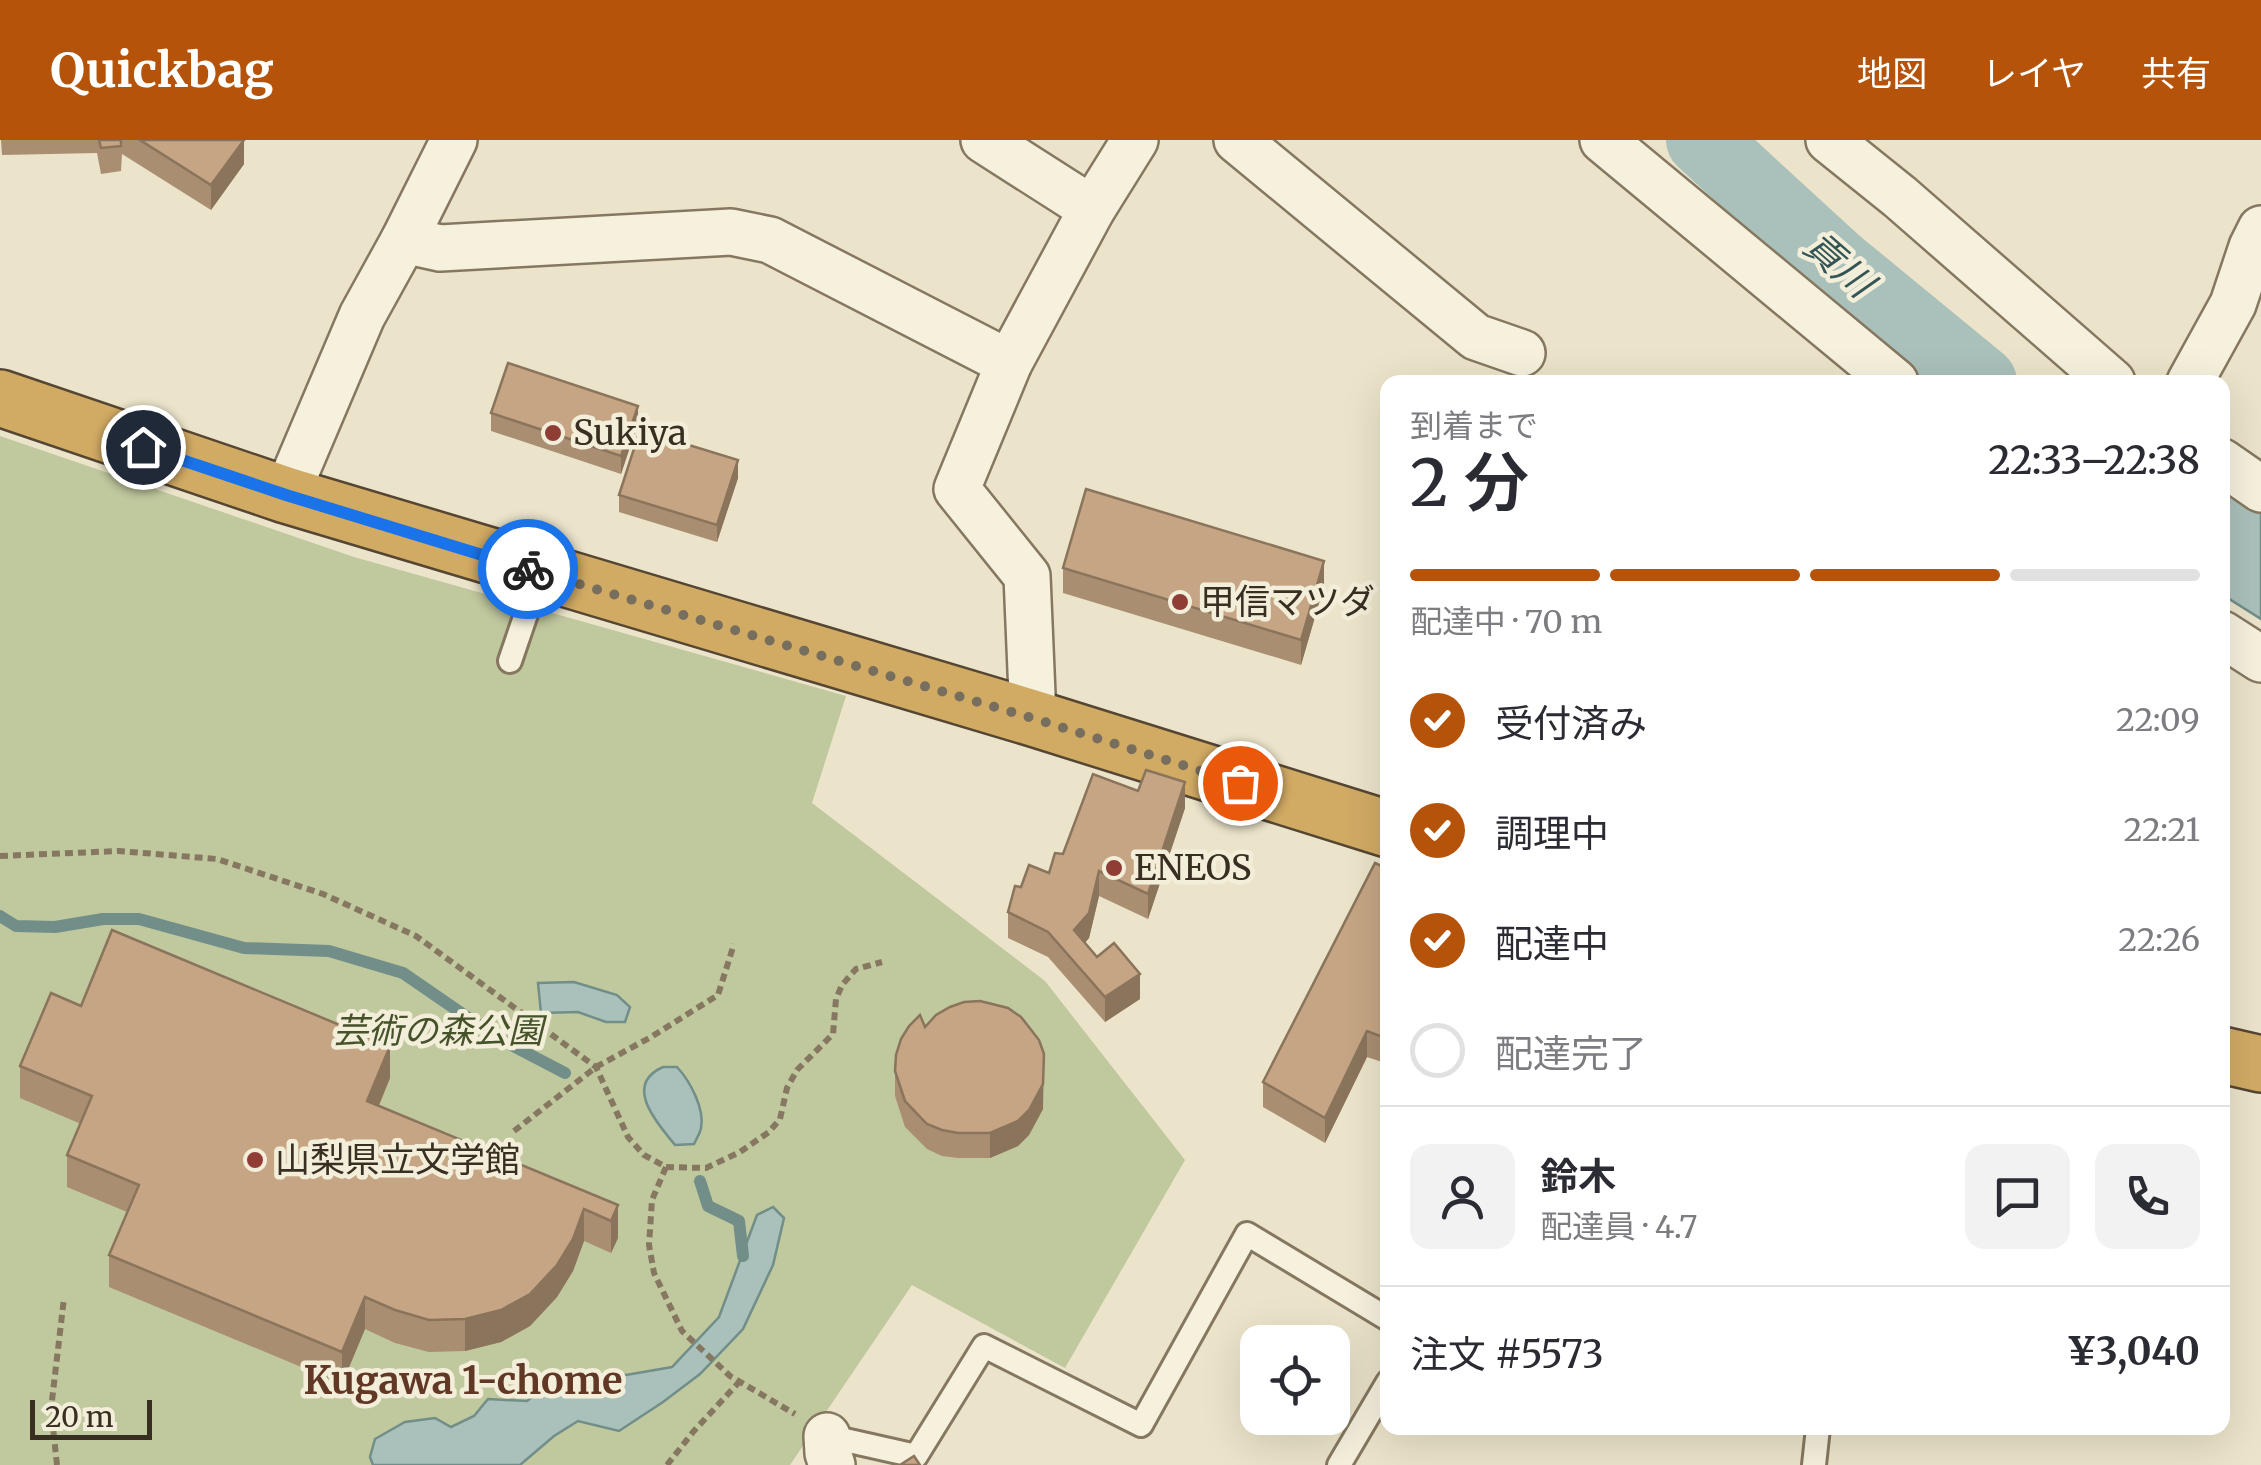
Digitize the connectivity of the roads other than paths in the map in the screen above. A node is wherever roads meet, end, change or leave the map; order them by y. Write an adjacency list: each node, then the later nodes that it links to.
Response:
1 (454, 140): 9 (street)
2 (984, 140): 7 (street)
3 (1135, 140): 7 (street)
4 (1237, 140): 10 (street)
5 (1603, 140): 12 (street)
6 (1829, 140): 13 (street)
7 (1092, 209): 11 (street)
8 (2261, 229): 14 (street)
9 (404, 240): 11 (street); 18 (street)
10 (1522, 353)
11 (1010, 364): 23 (street)
12 (1887, 375)
13 (2104, 375)
14 (2194, 375)
15 (0, 398): 18 (highway)
16 (2230, 468): 17 (street)
17 (2261, 489)
18 (286, 495): 19 (highway)
19 (540, 573): 22 (lane); 23 (highway)
20 (2230, 639): 21 (street)
21 (2261, 659)
22 (510, 661)
23 (1032, 718): 24 (highway)
24 (1380, 827)
25 (2230, 1057): 26 (highway)
26 (2261, 1064)
27 (1380, 1314): 30 (lane)
28 (1380, 1396): 31 (lane)
29 (1817, 1435): 32 (lane)
30 (830, 1450)
31 (1339, 1465)
32 (1814, 1465)

